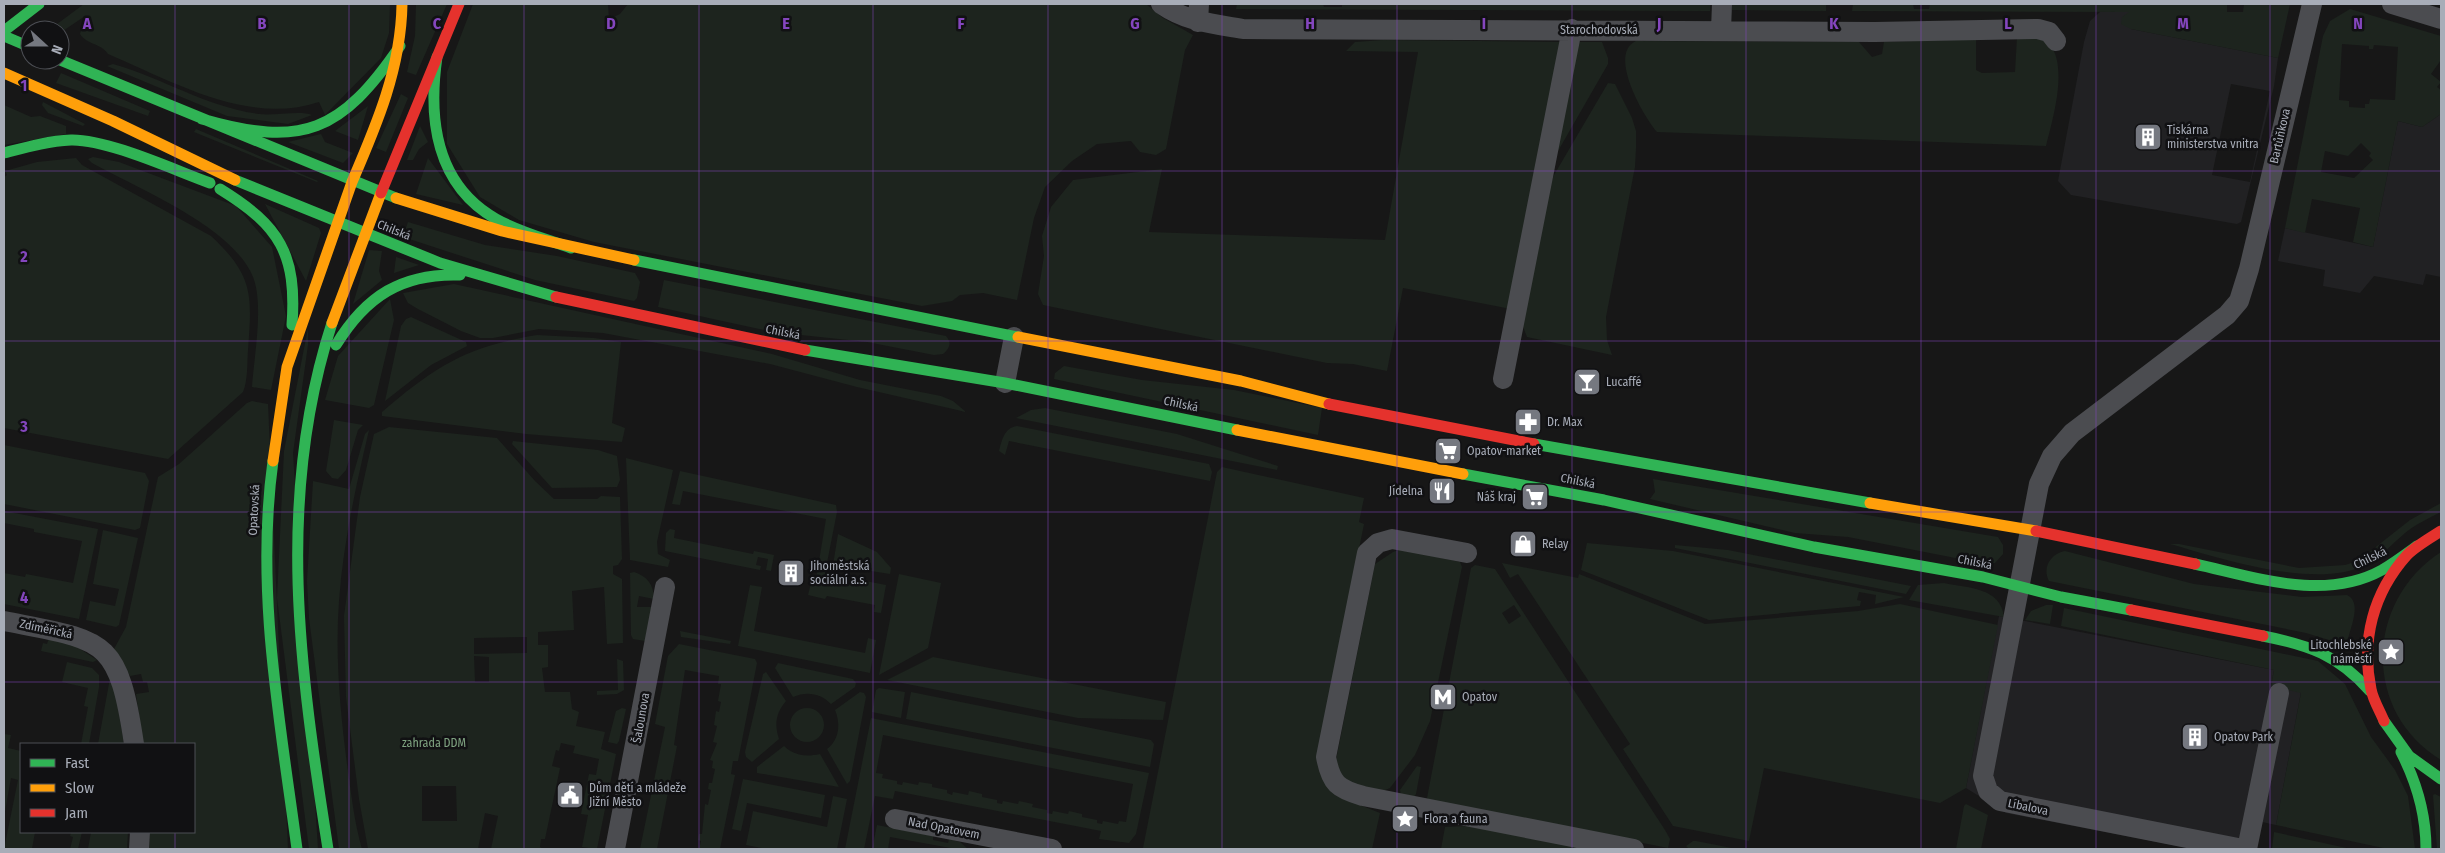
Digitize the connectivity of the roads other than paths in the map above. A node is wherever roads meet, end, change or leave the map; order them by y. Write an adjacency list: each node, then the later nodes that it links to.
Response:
1 (39, 4): 12 (main road)
2 (402, 4): 16 (main road, Opatovská)
3 (459, 4): 17 (main road)
4 (1161, 4): 8 (street, Starochodovská)
5 (1722, 4): 11 (street)
6 (2312, 4): 35 (street, Bartůňkova)
7 (2392, 4): 9 (street)
8 (1199, 13): 10 (street, Starochodovská)
9 (2441, 19)
10 (1572, 29): 11 (street, Starochodovská); 32 (street)
11 (1721, 30): 14 (street, Starochodovská)
12 (4, 31)
13 (4, 36): 15 (main road)
14 (2056, 41)
15 (20, 43)
16 (400, 46): 21 (main road); 23 (main road, Opatovská)
17 (437, 57): 25 (main road); 28 (main road)
18 (70, 64): 21 (main road, Chilská)
19 (4, 73): 20 (main road, Chilská)
20 (113, 120): 24 (main road); 26 (main road, Chilská)
21 (202, 120): 23 (main road, Chilská)
22 (4, 152): 24 (main road)
23 (352, 182): 25 (main road, Chilská); 26 (main road, Opatovská)
24 (210, 183): 31 (main road)
25 (381, 193): 27 (main road); 28 (main road, Chilská)
26 (337, 222): 27 (main road, Chilská); 31 (main road, Opatovská)
27 (365, 233): 29 (main road, Chilská); 34 (main road)
28 (571, 248): 30 (main road, Chilská)
29 (484, 277): 33 (main road, Chilská); 34 (main road)
30 (1014, 337): 33 (street); 35 (main road, Chilská)
31 (287, 367): 50 (main road, Opatovská)
32 (1503, 379)
33 (1005, 383): 39 (main road, Chilská)
34 (314, 397): 51 (main road)
35 (2032, 531): 37 (main road, Chilská); 39 (street, Líbalova)
36 (2441, 531): 37 (main road)
37 (2417, 546): 42 (main road)
38 (1467, 553): 54 (street)
39 (2021, 586): 42 (main road, Chilská); 55 (street, Líbalova)
40 (665, 587): 52 (street, Šalounova)
41 (4, 621): 45 (street, Zdiměřická)
42 (2370, 691): 44 (main road)
43 (2279, 693): 56 (street)
44 (2391, 736): 46 (main road); 57 (main road)
45 (134, 743)
46 (2441, 779)
47 (895, 819): 53 (street, Nad Opatovem)
48 (140, 833): 49 (street)
49 (139, 849)
50 (297, 849)
51 (328, 849)
52 (615, 849)
53 (1052, 849)
54 (1634, 849)
55 (2243, 849)
56 (2247, 849)
57 (2426, 849)

